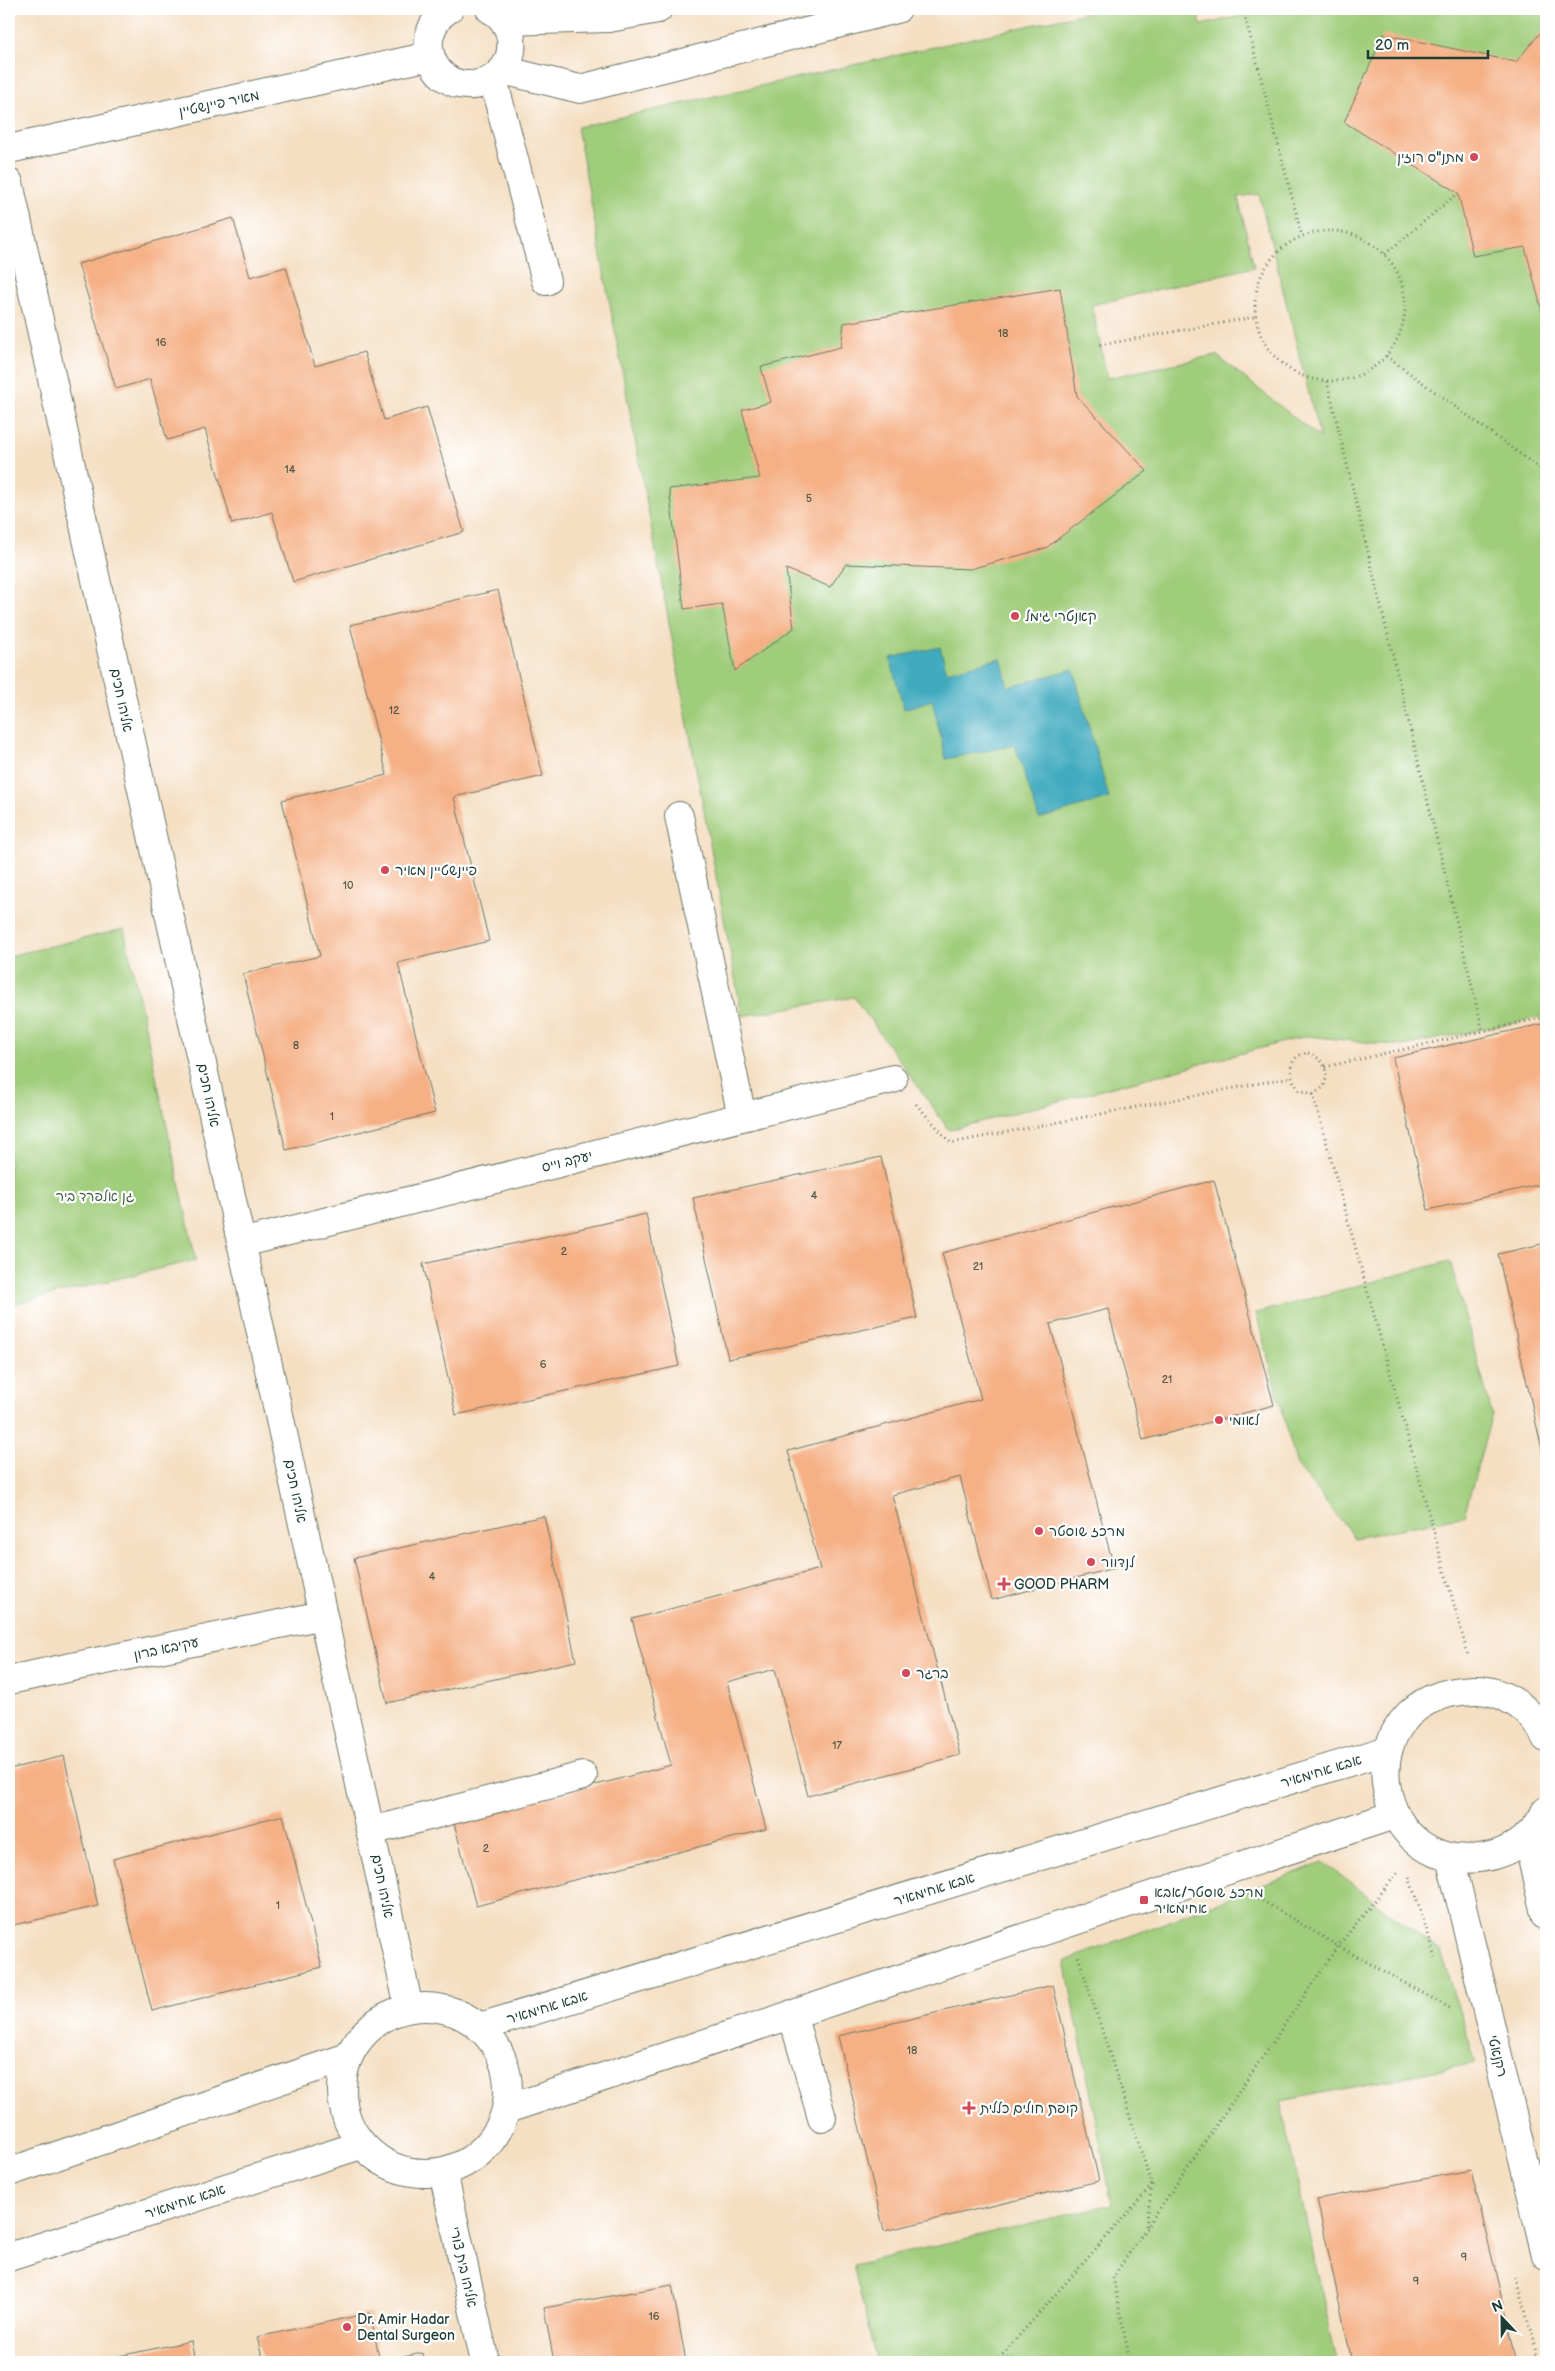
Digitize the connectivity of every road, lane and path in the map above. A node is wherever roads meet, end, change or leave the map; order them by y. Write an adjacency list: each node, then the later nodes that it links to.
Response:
1 (449, 9): 6 (street)
2 (658, 9): 5 (street)
3 (897, 9): 7 (street)
4 (1243, 9): 11 (path)
5 (497, 15): 7 (street)
6 (430, 56): 7 (street); 8 (street, מאיר פיינשטיין)
7 (498, 74): 13 (street)
8 (9, 149)
9 (9, 183): 27 (street, אליהו חכים)
10 (1458, 193): 12 (path)
11 (1302, 236): 12 (path); 14 (path)
12 (1385, 254): 16 (path)
13 (546, 281)
14 (1255, 317): 15 (path); 17 (path)
15 (1100, 345)
16 (1386, 356): 17 (path); 18 (path)
17 (1327, 381): 21 (path)
18 (1546, 473)
19 (679, 816): 26 (street)
20 (1546, 1017): 21 (path)
21 (1483, 1032): 22 (path)
22 (1325, 1066): 23 (path); 25 (path)
23 (1291, 1077): 24 (path); 25 (path)
24 (893, 1079): 26 (street, יעקב וייס)
25 (1313, 1094): 30 (path)
26 (742, 1117): 27 (street, יעקב וייס)
27 (241, 1243): 28 (street, אליהו חכים)
28 (324, 1616): 29 (street, עקיבא ברון); 37 (street, אליהו חכים)
29 (9, 1680)
30 (1478, 1690): 31 (street); 33 (street)
31 (1538, 1713): 32 (street)
32 (1546, 1738)
33 (1388, 1750): 36 (street); 50 (street, אבא אחימאיר)
34 (583, 1776): 37 (street)
35 (1546, 1810): 38 (street)
36 (1394, 1815): 39 (street); 42 (street)
37 (371, 1831): 48 (street, אליהו חכים)
38 (1527, 1837): 39 (street); 43 (street)
39 (1450, 1857): 59 (street, רקנאטי)
40 (1405, 1864): 44 (path)
41 (1408, 1873): 46 (path)
42 (1216, 1874): 44 (path); 49 (street)
43 (1546, 1918)
44 (1338, 1946): 47 (path); 58 (path)
45 (1076, 1949): 57 (path)
46 (1438, 1964)
47 (1450, 2001)
48 (409, 2008): 50 (street); 51 (street)
49 (792, 2014): 52 (street); 53 (street)
50 (480, 2028): 52 (street)
51 (348, 2057): 54 (street); 55 (street)
52 (507, 2109): 56 (street)
53 (822, 2118)
54 (362, 2145): 56 (street); 60 (street, אבא אחימאיר)
55 (9, 2172)
56 (443, 2172): 63 (street, אליהו בית צורי)
57 (1152, 2185): 58 (path); 62 (path)
58 (1146, 2229): 66 (path)
59 (1546, 2255)
60 (9, 2257)
61 (1515, 2267): 67 (path)
62 (1002, 2358): 64 (path); 65 (path)
63 (485, 2362)
64 (996, 2362)
65 (1043, 2362)
66 (1130, 2362)
67 (1538, 2362)

